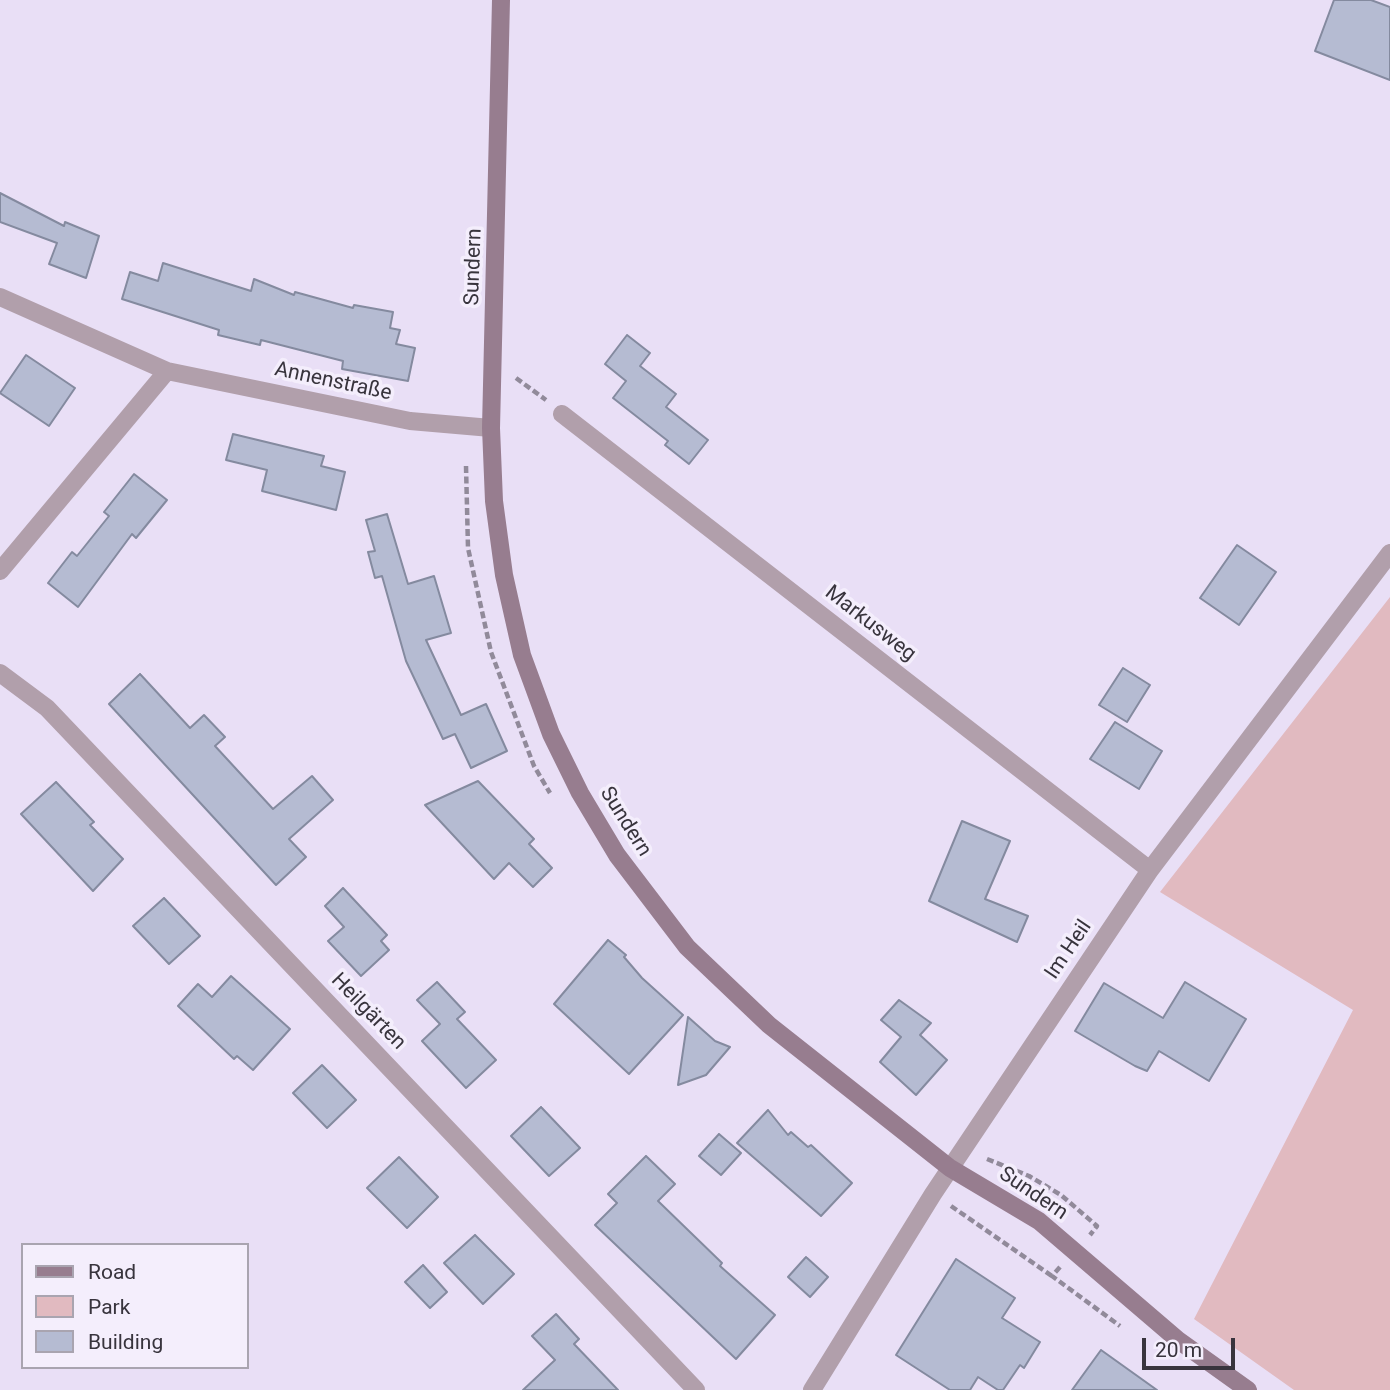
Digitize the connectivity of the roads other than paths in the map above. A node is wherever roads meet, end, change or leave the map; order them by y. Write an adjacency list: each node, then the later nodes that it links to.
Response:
1 (501, 0): 5 (street, Sundern)
2 (0, 297): 3 (street, Annenstraße)
3 (167, 371): 5 (street, Annenstraße); 7 (street)
4 (562, 414): 9 (street, Markusweg)
5 (491, 428): 10 (street, Sundern)
6 (1390, 553): 9 (street, Im Heil)
7 (0, 571)
8 (0, 673): 11 (street, Heilgärten)
9 (1150, 870): 10 (street, Im Heil)
10 (950, 1168): 12 (street, Im Heil); 13 (street, Sundern)
11 (696, 1390)
12 (812, 1390)
13 (1248, 1390)

